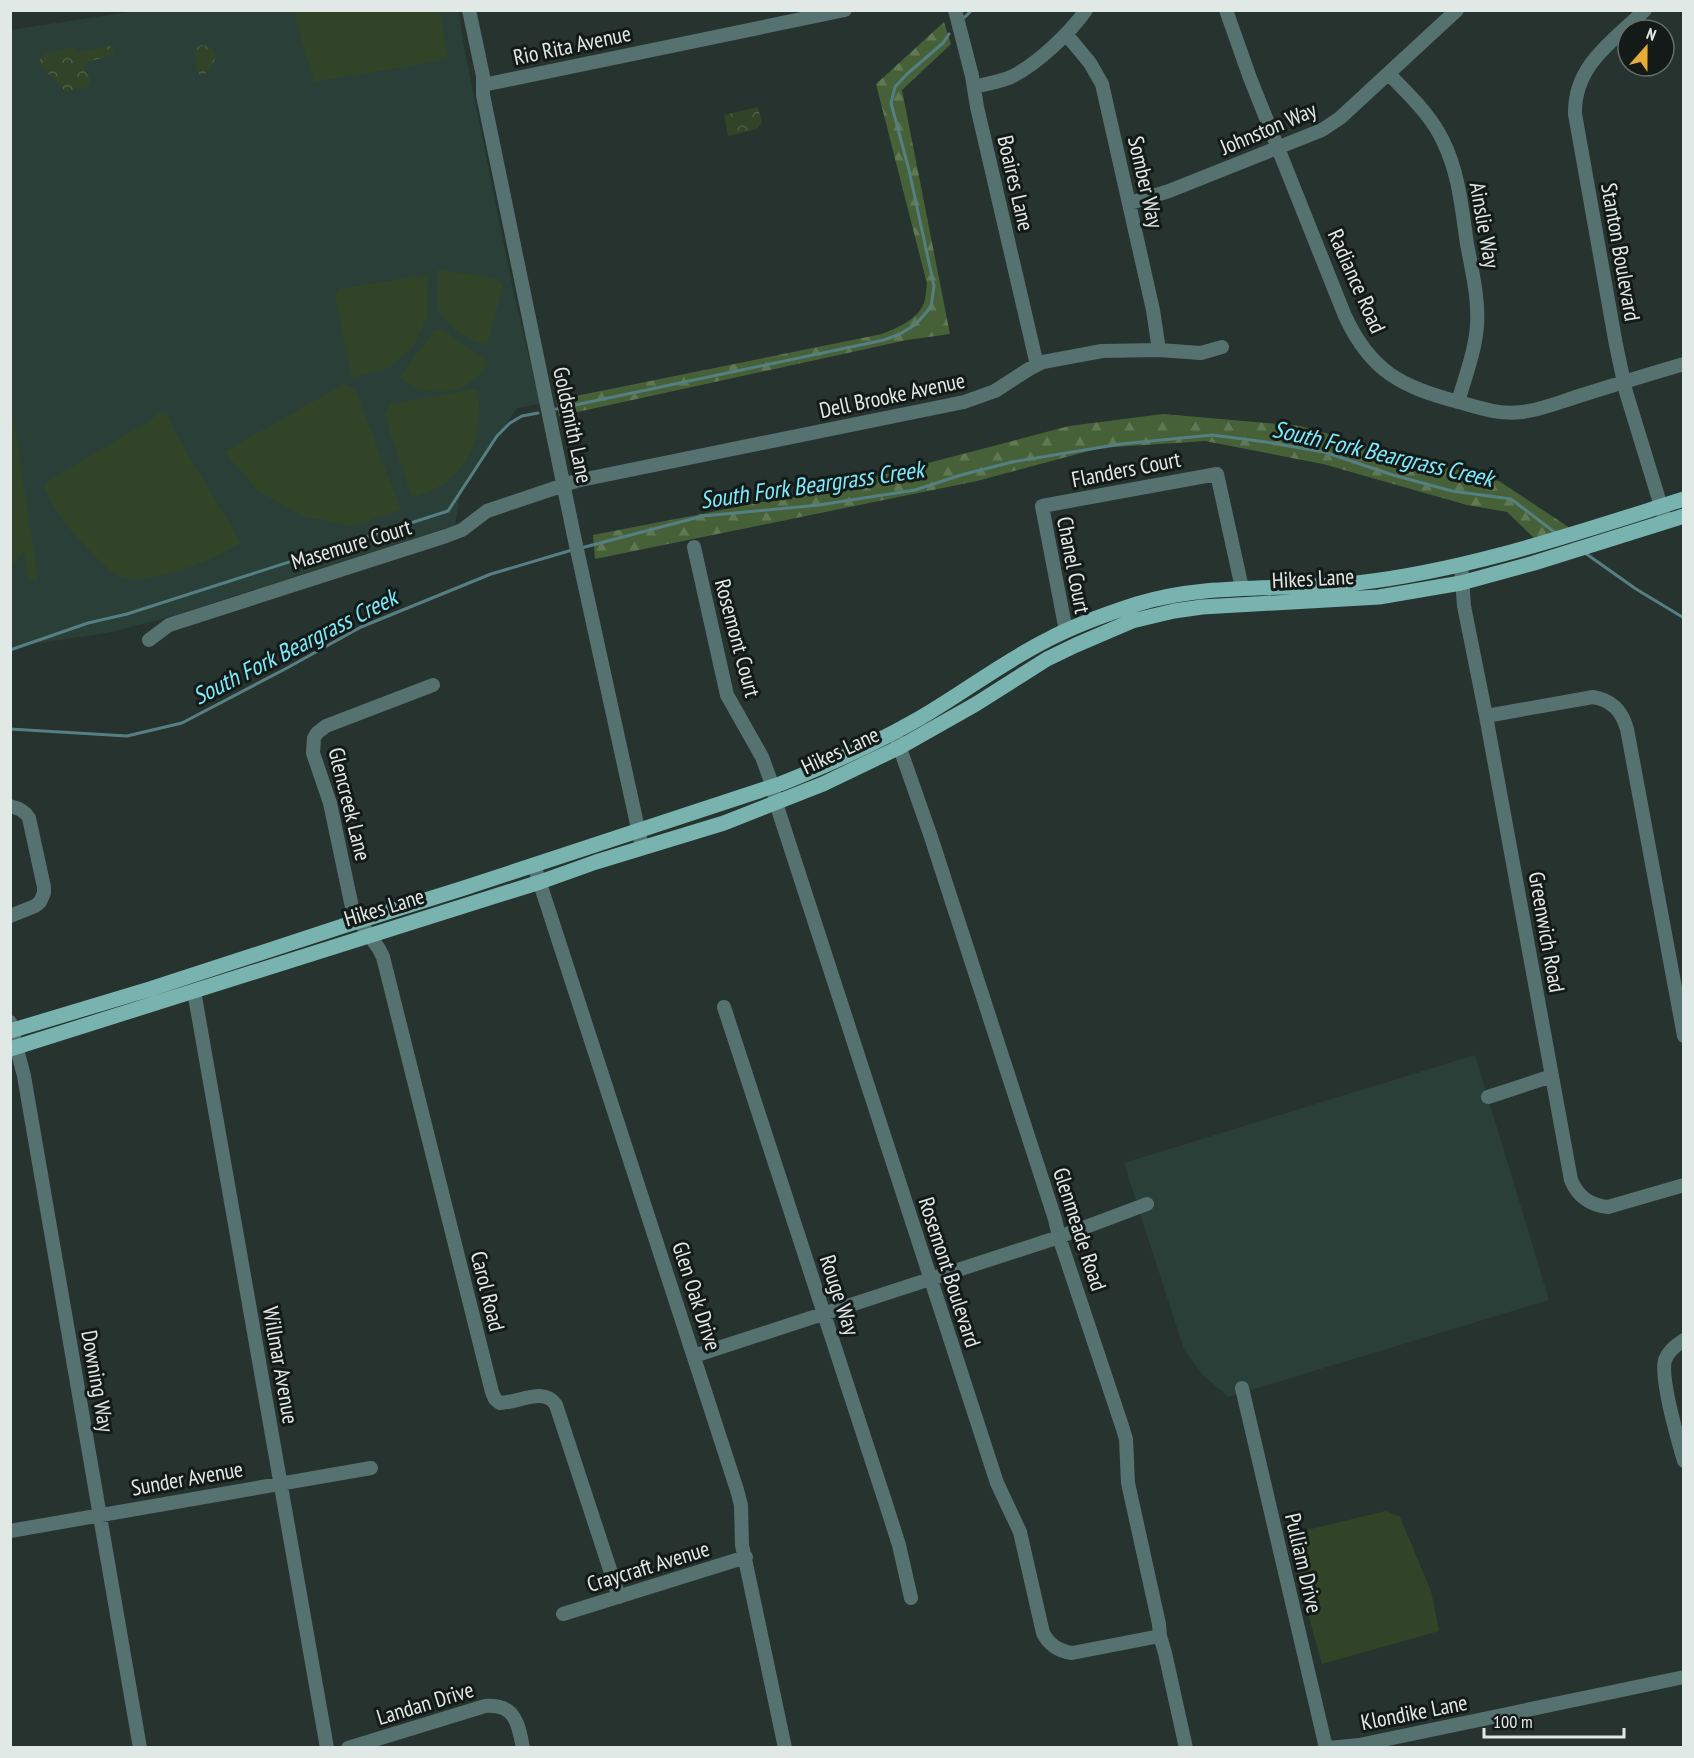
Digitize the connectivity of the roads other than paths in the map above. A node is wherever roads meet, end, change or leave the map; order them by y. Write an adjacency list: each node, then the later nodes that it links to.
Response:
1 (469, 10): 10 (street, Goldsmith Lane)
2 (845, 10): 10 (street, Rio Rita Avenue)
3 (955, 10): 11 (street, Boaires Lane)
4 (1086, 10): 8 (street)
5 (1226, 10): 12 (street, Radiance Road)
6 (1457, 10): 9 (street, Johnston Way)
7 (1646, 10): 18 (street, Stanton Boulevard)
8 (1066, 34): 11 (street); 13 (street, Somber Way)
9 (1389, 74): 12 (street, Johnston Way); 19 (street, Ainslie Way)
10 (483, 85): 20 (street, Goldsmith Lane)
11 (974, 87): 17 (street, Boaires Lane)
12 (1278, 149): 13 (street, Johnston Way); 19 (street, Radiance Road)
13 (1130, 203): 15 (street, Somber Way)
14 (1222, 347): 15 (street, Dell Brooke Avenue)
15 (1159, 350): 17 (street, Dell Brooke Avenue)
16 (1683, 364): 18 (street, Radiance Road)
17 (1036, 365): 20 (street, Dell Brooke Avenue)
18 (1624, 382): 19 (street, Radiance Road); 23 (street, Stanton Boulevard)
19 (1458, 402)
20 (564, 485): 30 (street, Masemure Court); 38 (street, Goldsmith Lane)
21 (1683, 499): 23 (main road, Hikes Lane)
22 (1042, 506): 28 (street, Flanders Court); 29 (street, Chanel Court)
23 (1663, 514): 24 (main road, Hikes Lane); 26 (main road, Hikes Lane); 27 (main road, Hikes Lane)
24 (1683, 516)
25 (694, 547): 35 (street, Rosemont Court)
26 (1461, 565): 27 (street, Greenwich Road); 28 (main road, Hikes Lane)
27 (1461, 583): 32 (street, Greenwich Road); 34 (main road, Hikes Lane)
28 (1242, 588): 29 (main road, Hikes Lane)
29 (1066, 631): 33 (main road, Hikes Lane)
30 (149, 640)
31 (433, 685): 43 (street, Glencreek Lane)
32 (1486, 716): 48 (street); 50 (street, Greenwich Road)
33 (894, 732): 34 (street, Glenmeade Road); 35 (main road, Hikes Lane)
34 (900, 747): 36 (main road, Hikes Lane); 54 (street, Glenmeade Road)
35 (773, 787): 36 (street, Rosemont Court); 38 (main road, Hikes Lane)
36 (776, 803): 39 (main road, Hikes Lane); 55 (street, Rosemont Boulevard)
37 (10, 806): 42 (street)
38 (639, 832): 39 (street, Goldsmith Lane); 40 (main road, Hikes Lane)
39 (642, 847): 41 (main road, Hikes Lane)
40 (534, 866): 41 (street, Glen Oak Drive); 43 (main road, Hikes Lane)
41 (540, 882): 44 (main road, Hikes Lane); 58 (street, Glen Oak Drive)
42 (10, 916)
43 (360, 920): 44 (street, Glencreek Lane); 47 (main road, Hikes Lane)
44 (369, 935): 45 (main road, Hikes Lane); 66 (street, Carol Road)
45 (194, 991): 49 (main road, Hikes Lane); 62 (street, Willmar Avenue)
46 (724, 1007): 56 (street, Rouge Way)
47 (11, 1028): 49 (street, Downing Way)
48 (1683, 1036)
49 (13, 1048): 63 (street, Downing Way)
50 (1552, 1076): 51 (street); 52 (street, Greenwich Road)
51 (1488, 1097)
52 (1683, 1185)
53 (1148, 1204): 54 (street)
54 (1059, 1237): 55 (street); 69 (street, Glenmeade Road)
55 (930, 1278): 56 (street); 69 (street, Rosemont Boulevard)
56 (824, 1313): 58 (street); 67 (street, Rouge Way)
57 (1683, 1340): 60 (street)
58 (694, 1356): 65 (street, Glen Oak Drive)
59 (1242, 1388): 77 (street, Pulliam Drive)
60 (1683, 1461)
61 (370, 1468): 62 (street, Sunder Avenue)
62 (281, 1483): 63 (street, Sunder Avenue); 72 (street, Willmar Avenue)
63 (100, 1514): 64 (street, Sunder Avenue); 71 (street, Downing Way)
64 (10, 1531)
65 (746, 1557): 66 (street, Craycraft Avenue); 75 (street, Glen Oak Drive)
66 (620, 1597): 68 (street, Craycraft Avenue)
67 (911, 1598)
68 (563, 1614)
69 (1160, 1636): 76 (street, Glenmeade Road)
70 (1683, 1677): 77 (street, Klondike Lane)
71 (140, 1748)
72 (327, 1748)
73 (348, 1748): 74 (street, Landan Drive)
74 (523, 1748)
75 (784, 1748)
76 (1186, 1748)
77 (1328, 1748)

